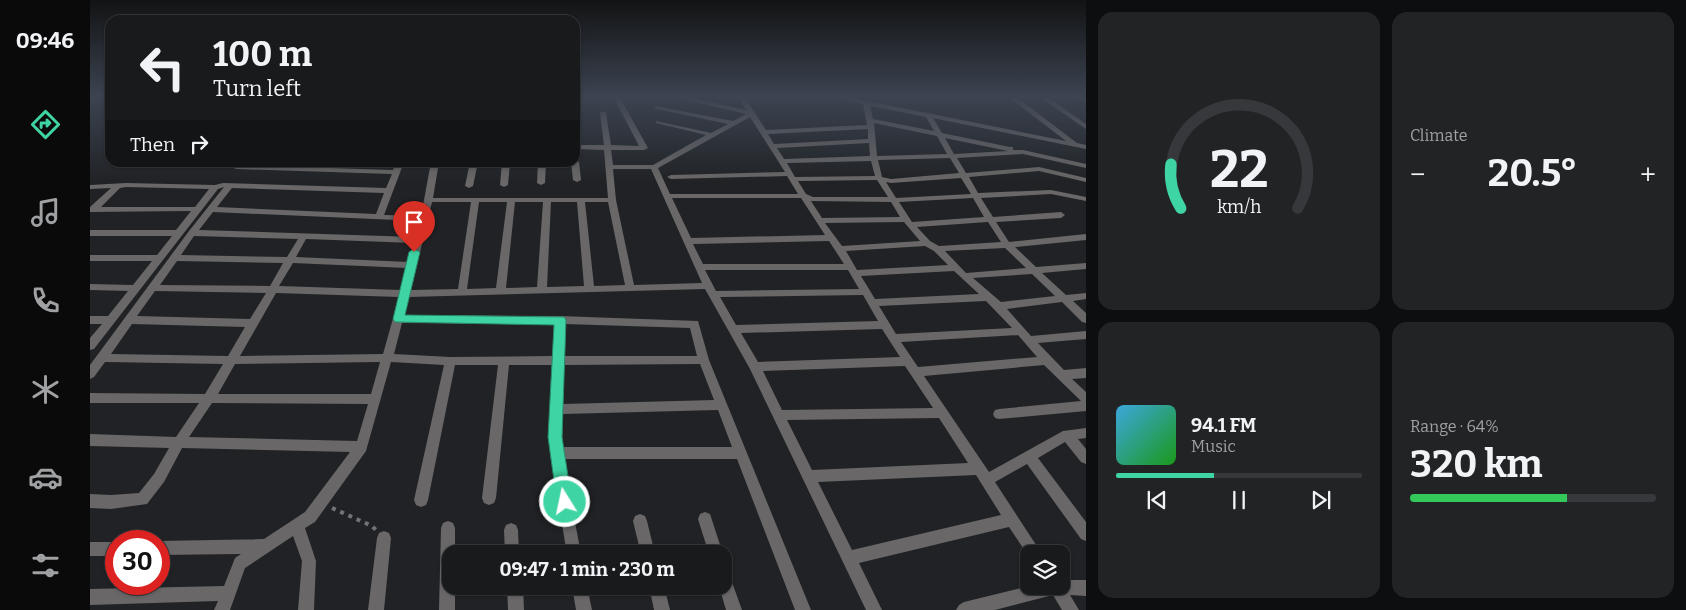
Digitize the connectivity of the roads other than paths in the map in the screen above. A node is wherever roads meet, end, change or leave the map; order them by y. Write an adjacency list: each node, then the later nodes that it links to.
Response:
1 (605, 124): 20 (street)
2 (631, 124): 20 (street)
3 (668, 124): 14 (street)
4 (731, 124): 14 (street)
5 (758, 124): 12 (street)
6 (865, 124): 12 (street)
7 (871, 124): 15 (street)
8 (874, 124): 13 (street)
9 (934, 124): 13 (street)
10 (975, 124): 16 (street)
11 (1048, 124): 16 (street)
12 (763, 132): 17 (street)
13 (940, 134): 21 (street); 22 (street)
14 (713, 135): 33 (street)
15 (872, 141): 17 (street); 23 (street)
16 (1076, 145): 19 (street)
17 (772, 146): 24 (street)
18 (580, 147): 20 (street)
19 (1086, 147)
20 (606, 148): 32 (street)
21 (1023, 152): 22 (street); 25 (street)
22 (952, 156): 23 (street); 35 (street)
23 (874, 159): 24 (street); 39 (street)
24 (782, 161): 38 (street)
25 (1086, 166)
26 (398, 167): 34 (street)
27 (434, 167): 52 (street)
28 (473, 167): 44 (street)
29 (506, 167): 43 (street)
30 (542, 167): 42 (street)
31 (575, 167): 40 (street)
32 (610, 167): 33 (street); 57 (street)
33 (654, 167): 49 (street)
34 (396, 172): 36 (street); 47 (street)
35 (963, 174): 39 (street); 41 (street); 48 (street)
36 (229, 177): 46 (street); 47 (street); 59 (street); 61 (street)
37 (671, 177): 38 (street)
38 (791, 177): 39 (street); 50 (street)
39 (879, 178): 58 (street)
40 (576, 180)
41 (1086, 180)
42 (541, 183)
43 (504, 185)
44 (469, 186)
45 (90, 187): 46 (street)
46 (117, 187): 60 (street)
47 (390, 192): 63 (street)
48 (976, 195): 51 (street); 58 (street); 64 (street)
49 (668, 196): 50 (street); 75 (street)
50 (804, 196): 58 (street); 66 (street)
51 (1086, 199)
52 (428, 200): 53 (street); 65 (street)
53 (475, 200): 54 (street); 100 (street)
54 (511, 200): 55 (street); 99 (street)
55 (547, 200): 56 (street); 97 (street)
56 (581, 200): 57 (street); 95 (street)
57 (612, 200): 92 (street)
58 (896, 200): 67 (street)
59 (196, 209): 60 (street); 69 (street)
60 (91, 210)
61 (210, 210): 63 (street); 70 (street)
62 (1061, 215): 64 (street)
63 (379, 217): 65 (street)
64 (989, 218): 67 (street); 77 (street)
65 (423, 219): 74 (street)
66 (819, 221): 67 (street); 73 (street)
67 (909, 222): 76 (street)
68 (90, 233): 69 (street)
69 (177, 233): 81 (street)
70 (192, 234): 71 (street); 82 (street)
71 (304, 236): 74 (street); 83 (street)
72 (1086, 237): 77 (street)
73 (832, 238): 75 (street); 78 (street)
74 (418, 240): 84 (street)
75 (688, 241): 86 (street)
76 (927, 243): 78 (street); 79 (street)
77 (1007, 245): 79 (street); 89 (street)
78 (840, 249): 88 (street)
79 (937, 249): 87 (street)
80 (90, 258): 81 (street)
81 (157, 258): 93 (street)
82 (174, 258): 83 (street); 94 (street)
83 (289, 260): 84 (street); 96 (street)
84 (411, 265): 102 (street)
85 (1086, 266): 89 (street)
86 (700, 267): 88 (street); 98 (street)
87 (956, 268): 88 (street); 90 (street)
88 (852, 270): 101 (street)
89 (1033, 270): 90 (street); 105 (street)
90 (964, 276): 104 (street)
91 (90, 287): 93 (street)
92 (630, 287): 95 (street); 98 (street)
93 (135, 288): 111 (street)
94 (152, 288): 96 (street); 112 (street)
95 (589, 288): 97 (street)
96 (272, 290): 102 (street); 114 (street)
97 (542, 290): 99 (street)
98 (711, 290): 101 (street); 116 (street)
99 (501, 291): 100 (street)
100 (462, 292): 102 (street)
101 (864, 292): 106 (street)
102 (405, 294): 108 (street)
103 (1086, 296): 105 (street)
104 (987, 297): 106 (street); 107 (street)
105 (1062, 297): 107 (street); 109 (street)
106 (872, 303): 115 (street)
107 (999, 306): 117 (street)
108 (399, 319): 113 (street); 123 (street)
109 (1086, 319)
110 (90, 320): 111 (street)
111 (111, 320): 121 (street)
112 (129, 320): 114 (street); 122 (street)
113 (560, 320): 124 (street); 127 (street)
114 (254, 322): 125 (street)
115 (885, 325): 116 (street); 119 (street)
116 (734, 329): 131 (street)
117 (1020, 331): 119 (street); 120 (street)
118 (1086, 335): 120 (street)
119 (893, 338): 130 (street)
120 (1028, 340): 128 (street)
121 (90, 346)
122 (102, 358): 125 (street); 134 (street)
123 (388, 358): 125 (street); 129 (street); 139 (street)
124 (558, 359): 126 (street); 127 (street); 142 (street)
125 (232, 360): 137 (street)
126 (504, 360): 129 (street); 158 (street)
127 (704, 360): 140 (street)
128 (1046, 360): 132 (street); 135 (street)
129 (450, 361): 159 (street)
130 (909, 361): 131 (street); 132 (street)
131 (755, 367): 144 (street)
132 (916, 372): 143 (street)
133 (1086, 373): 135 (street)
134 (90, 374)
135 (1061, 375): 138 (street)
136 (90, 398): 137 (street)
137 (209, 398): 139 (street); 149 (street)
138 (1086, 399)
139 (376, 400): 150 (street)
140 (722, 405): 142 (street); 152 (street)
141 (1086, 406): 145 (street)
142 (556, 409): 151 (street)
143 (943, 413): 144 (street); 155 (street)
144 (778, 414): 156 (street)
145 (999, 414)
146 (1086, 433): 147 (street)
147 (1067, 435): 153 (street); 154 (street)
148 (90, 440): 149 (street)
149 (179, 442): 150 (street); 160 (street)
150 (362, 447): 164 (street)
151 (556, 453): 152 (street); 170 (street)
152 (741, 453): 197 (street)
153 (1030, 456): 157 (street); 167 (street)
154 (1086, 458)
155 (980, 469): 156 (street); 157 (street)
156 (808, 476): 178 (street)
157 (987, 480): 162 (street)
158 (489, 498)
159 (421, 500)
160 (90, 501)
161 (705, 519): 172 (street)
162 (1012, 519): 173 (street); 178 (street)
163 (640, 521): 171 (street)
164 (297, 526): 174 (street); 190 (street)
165 (448, 528): 192 (street)
166 (511, 530): 169 (street)
167 (1086, 534)
168 (384, 538): 191 (street)
169 (512, 545)
170 (572, 545)
171 (646, 545)
172 (713, 545)
173 (1029, 545)
174 (266, 546): 176 (street); 181 (street)
175 (105, 548): 177 (street)
176 (170, 548)
177 (90, 549)
178 (848, 558): 198 (street)
179 (1070, 587): 180 (street)
180 (1086, 588)
181 (228, 593): 188 (street); 189 (street)
182 (515, 595): 193 (street)
183 (581, 595): 194 (street)
184 (658, 595): 195 (street)
185 (729, 595): 196 (street)
186 (1024, 595): 199 (street)
187 (1061, 595): 200 (street)
188 (90, 597)
189 (222, 610)
190 (306, 610)
191 (376, 610)
192 (447, 610)
193 (516, 610)
194 (584, 610)
195 (662, 610)
196 (734, 610)
197 (803, 610)
198 (874, 610)
199 (964, 610)
200 (1070, 610)

